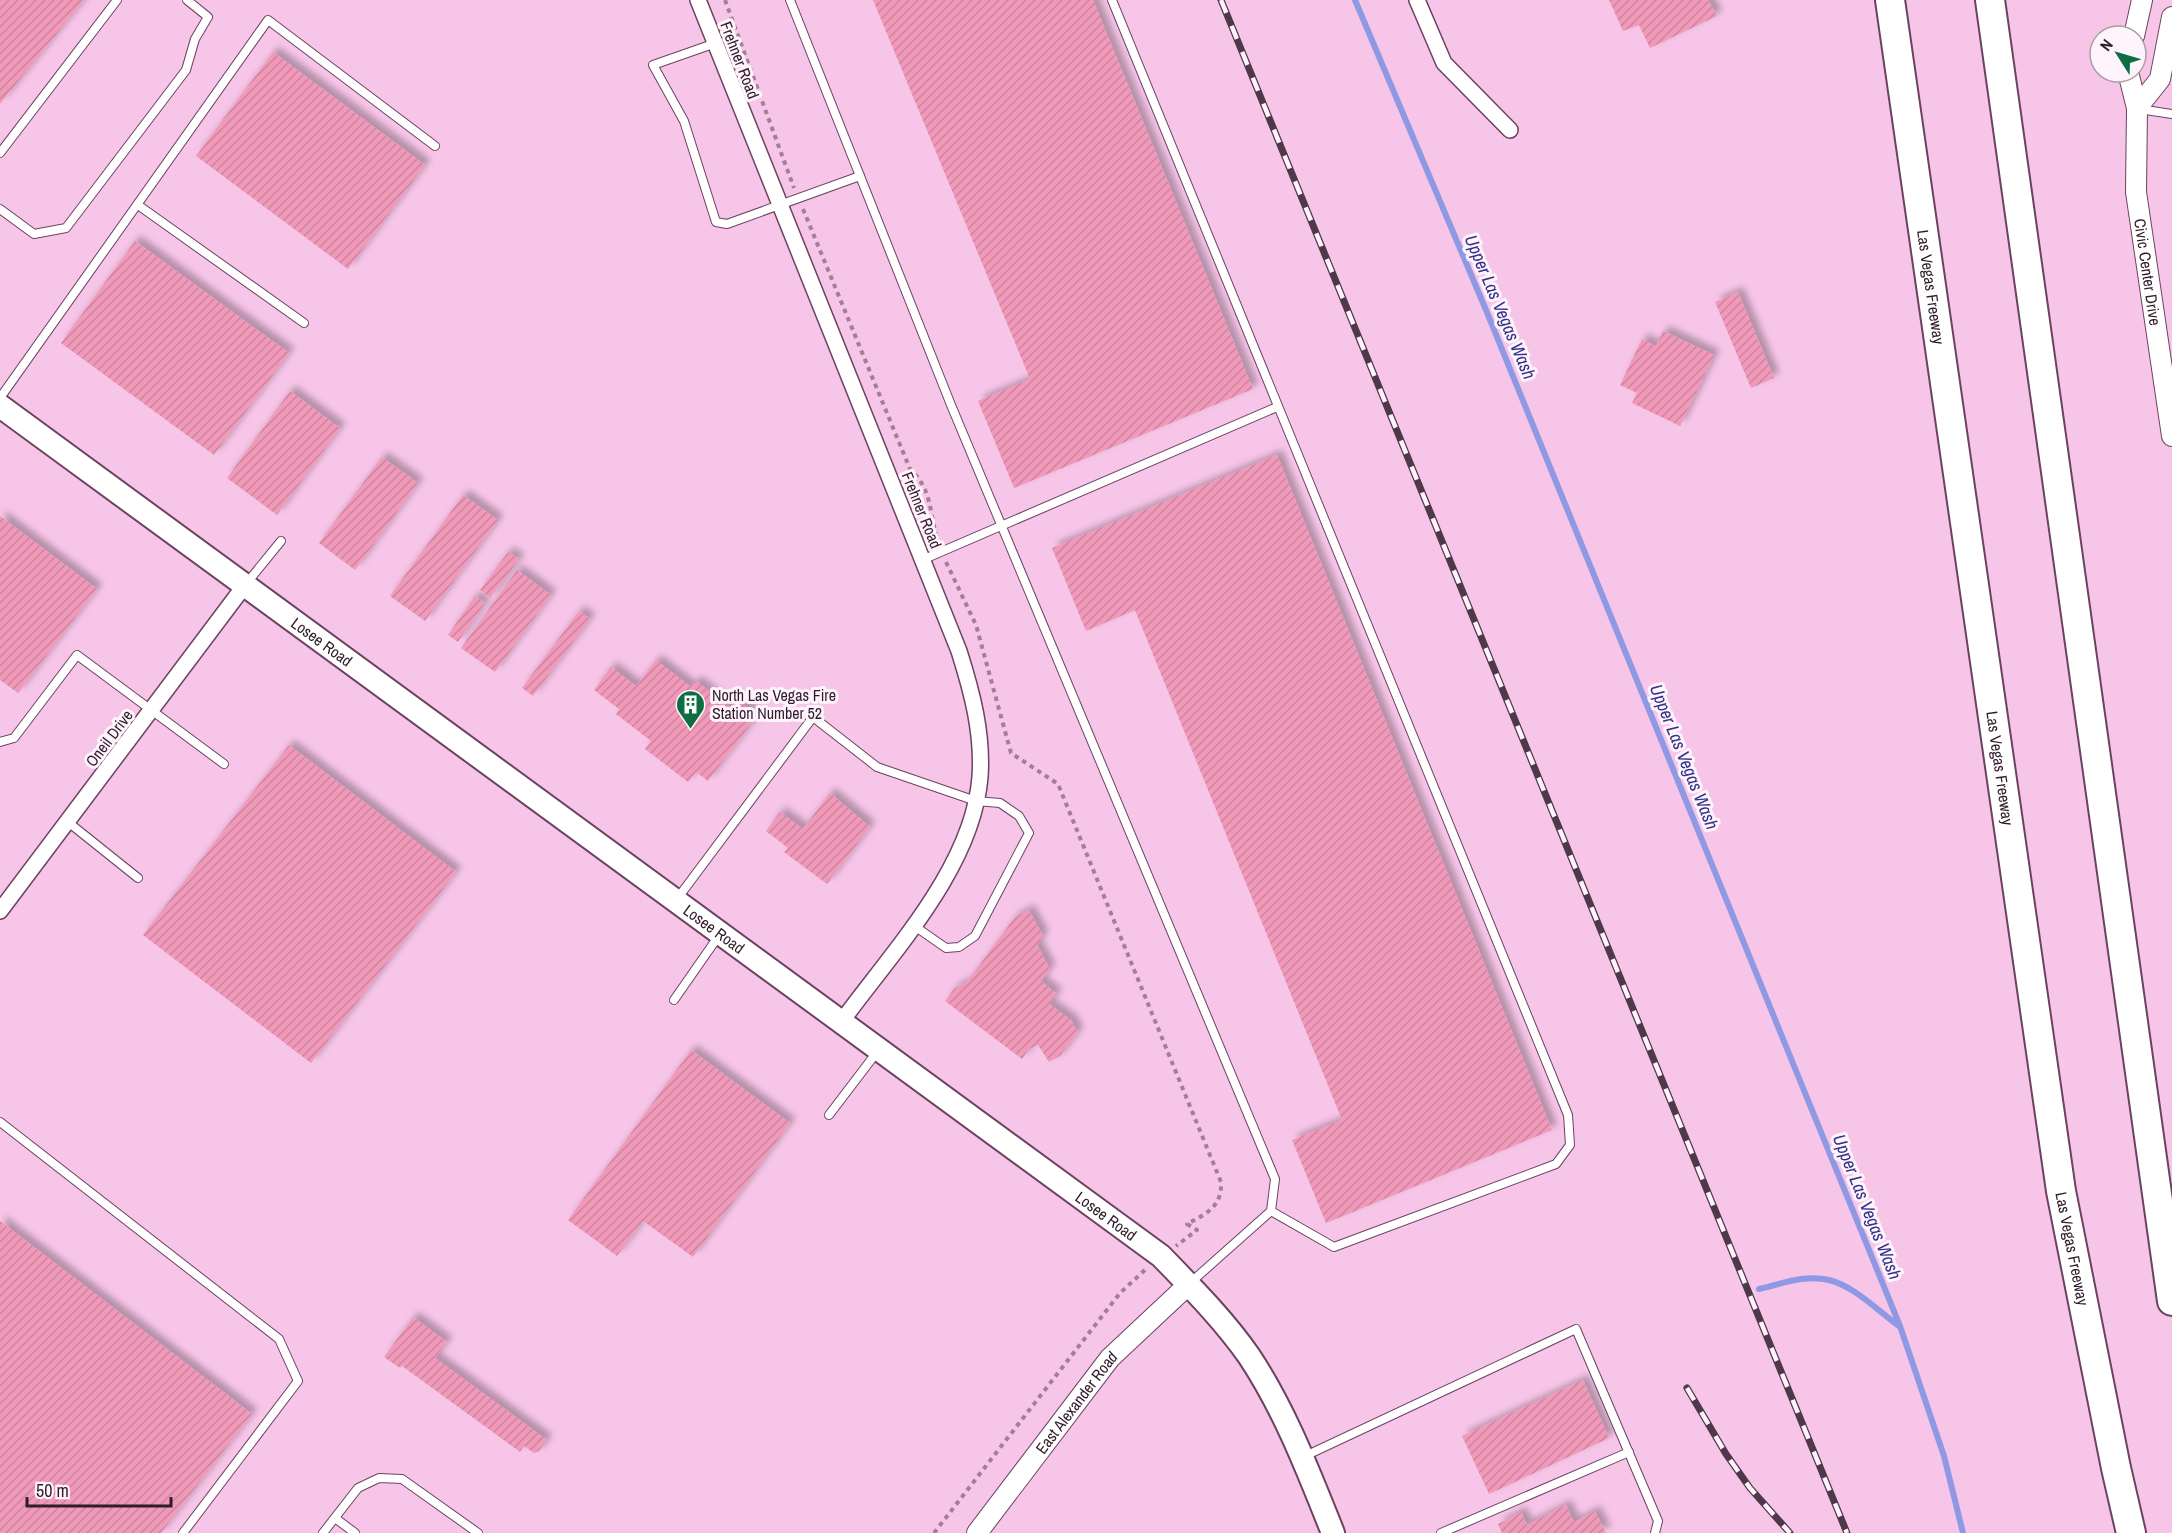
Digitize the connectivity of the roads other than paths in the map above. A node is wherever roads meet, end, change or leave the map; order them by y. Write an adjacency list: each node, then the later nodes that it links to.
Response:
1 (117, 0): 18 (lane)
2 (187, 0): 22 (lane)
3 (698, 0): 12 (street, Frehner Road)
4 (789, 0): 19 (lane)
5 (1112, 0): 26 (lane)
6 (1417, 0): 16 (street)
7 (1890, 0): 61 (highway, Las Vegas Freeway)
8 (1990, 0): 49 (highway)
9 (2142, 0): 11 (street)
10 (2172, 17): 14 (street)
11 (2137, 24)
12 (713, 44): 20 (street, Frehner Road); 20 (lane)
13 (2131, 84): 14 (street)
14 (2137, 108): 15 (lane); 27 (street, Civic Center Drive)
15 (2172, 114)
16 (1510, 130)
17 (435, 146): 21 (lane)
18 (0, 153)
19 (860, 176): 20 (lane); 28 (lane)
20 (778, 204): 30 (street, Frehner Road)
21 (138, 205): 23 (lane); 24 (lane)
22 (0, 209)
23 (304, 323)
24 (0, 398)
25 (0, 406): 31 (main road, Losee Road)
26 (1277, 407): 28 (lane); 47 (lane)
27 (2172, 436)
28 (1001, 524): 30 (lane); 47 (lane)
29 (281, 540): 31 (lane)
30 (922, 560): 35 (street, Frehner Road)
31 (245, 585): 32 (street, Oneil Drive); 38 (main road, Losee Road)
32 (152, 712): 33 (lane); 34 (lane); 36 (street, Oneil Drive)
33 (0, 742)
34 (224, 764)
35 (976, 801): 38 (lane); 40 (street, Frehner Road); 40 (lane)
36 (68, 822): 37 (lane); 39 (street, Oneil Drive)
37 (138, 878)
38 (677, 901): 41 (main road, Losee Road)
39 (0, 911)
40 (913, 925): 43 (street, Frehner Road)
41 (721, 933): 42 (lane); 43 (main road, Losee Road)
42 (674, 1000)
43 (842, 1021): 44 (main road, Losee Road)
44 (879, 1049): 45 (lane); 48 (main road, Losee Road)
45 (829, 1115)
46 (0, 1122): 53 (lane)
47 (1271, 1211): 48 (lane)
48 (1189, 1284): 51 (main road, Losee Road); 57 (street, East Alexander Road)
49 (2172, 1300)
50 (1629, 1452): 51 (lane); 59 (lane); 60 (lane)
51 (1302, 1458): 58 (main road, Losee Road)
52 (334, 1518): 54 (lane); 55 (lane); 56 (lane)
53 (183, 1533)
54 (323, 1533)
55 (355, 1533)
56 (478, 1533)
57 (977, 1533)
58 (1333, 1533)
59 (1441, 1533)
60 (1655, 1533)
61 (2131, 1533)

